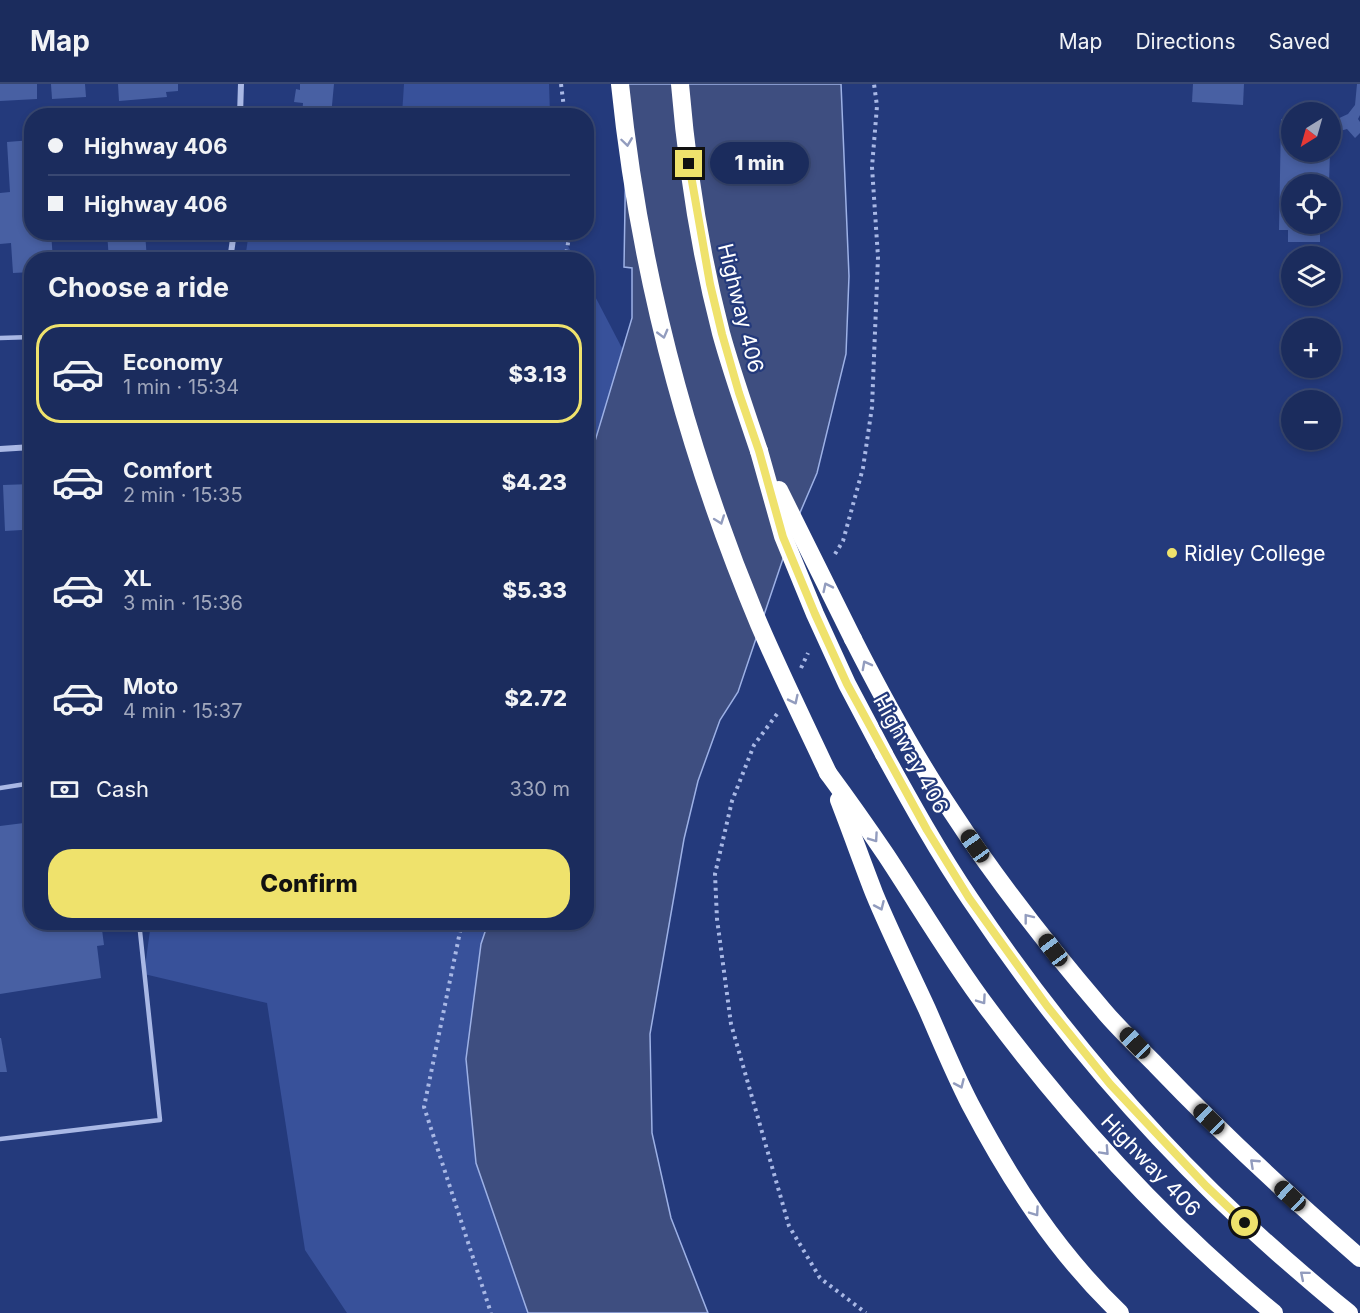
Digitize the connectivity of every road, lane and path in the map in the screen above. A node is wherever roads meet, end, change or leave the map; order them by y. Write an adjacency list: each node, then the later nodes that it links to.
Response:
1 (241, 84): 6 (street)
2 (561, 84): 7 (path)
3 (620, 84): 17 (highway, Highway 406, one-way to 17, bridge)
4 (680, 84): 12 (highway, Highway 406)
5 (874, 84): 13 (path)
6 (240, 108)
7 (563, 108)
8 (24, 337): 9 (lane)
9 (0, 338)
10 (24, 447): 11 (street)
11 (0, 448)
12 (759, 451): 23 (highway, one-way to 12, bridge); 28 (highway, Highway 406, one-way to 12, bridge)
13 (832, 560)
14 (810, 644): 15 (path)
15 (799, 673)
16 (781, 709): 25 (path)
17 (828, 773): 26 (highway, one-way to 26); 27 (highway, Highway 406, one-way to 27)
18 (24, 784): 19 (lane)
19 (0, 788)
20 (140, 930): 22 (lane)
21 (460, 930): 24 (path)
22 (0, 1139)
23 (1360, 1258)
24 (491, 1313)
25 (866, 1313)
26 (1120, 1313)
27 (1274, 1313)
28 (1349, 1313)

